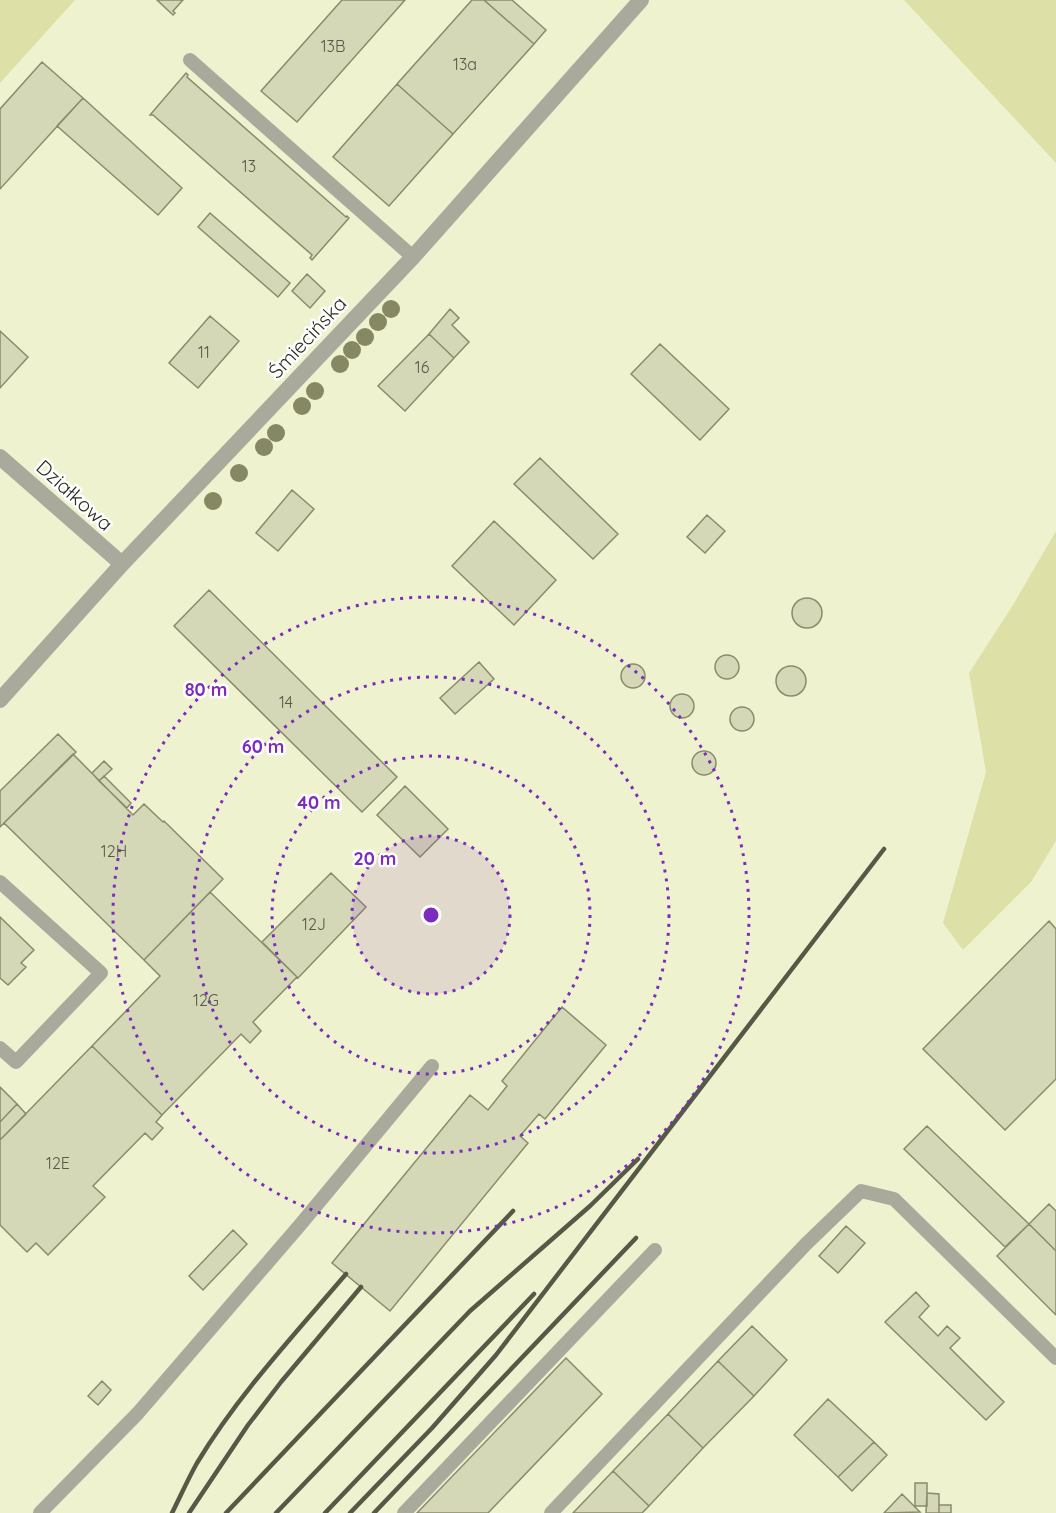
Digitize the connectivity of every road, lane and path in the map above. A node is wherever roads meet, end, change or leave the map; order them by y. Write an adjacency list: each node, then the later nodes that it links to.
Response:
1 (641, 0): 3 (street, Śmiecińska)
2 (190, 60): 3 (lane)
3 (412, 257): 5 (street, Śmiecińska)
4 (0, 457): 5 (street, Działkowa)
5 (122, 564): 6 (street, Śmiecińska)
6 (0, 700)
7 (0, 882): 8 (lane)
8 (0, 1048)
9 (432, 1066): 12 (lane)
10 (655, 1250): 13 (lane)
11 (1056, 1358): 14 (lane)
12 (40, 1513)
13 (404, 1513)
14 (551, 1513)

